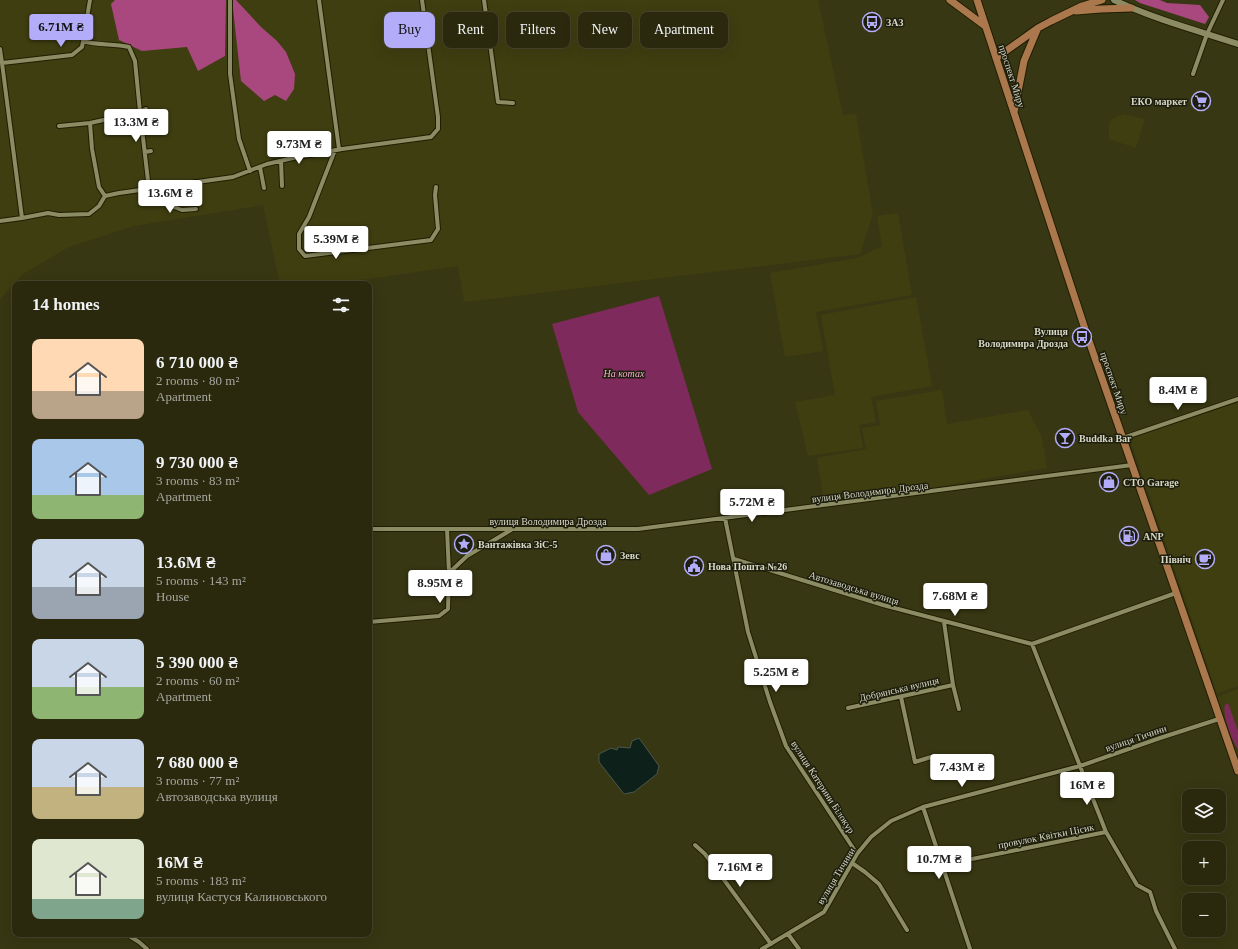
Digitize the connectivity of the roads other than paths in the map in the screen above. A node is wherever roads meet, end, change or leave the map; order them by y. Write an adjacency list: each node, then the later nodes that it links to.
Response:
1 (90, 0): 17 (street)
2 (230, 0): 36 (street)
3 (319, 0): 31 (street)
4 (422, 0): 31 (street)
5 (484, 0): 23 (street)
6 (950, 0): 14 (main road)
7 (977, 0): 14 (main road, проспект Миру)
8 (1079, 0): 13 (main road)
9 (1102, 0): 13 (main road)
10 (1114, 0): 12 (main road)
11 (1223, 0): 16 (street)
12 (1132, 8): 13 (main road); 16 (main road)
13 (1072, 11): 15 (main road)
14 (985, 26): 20 (main road, проспект Миру)
15 (1038, 28): 20 (main road); 26 (main road)
16 (1207, 34): 18 (main road); 22 (street)
17 (83, 41): 21 (street); 25 (street)
18 (1238, 44)
19 (0, 49): 21 (street)
20 (996, 58): 26 (main road, проспект Миру)
21 (2, 64): 44 (street)
22 (1193, 74)
23 (513, 103)
24 (146, 109): 25 (street)
25 (140, 112): 27 (street); 30 (street)
26 (1014, 114): 47 (main road, проспект Миру)
27 (90, 123): 29 (street); 42 (street)
28 (150, 125): 30 (street)
29 (59, 126)
30 (141, 126): 33 (street)
31 (337, 150): 34 (street); 39 (street)
32 (151, 151): 33 (street)
33 (145, 152): 41 (street)
34 (280, 161): 35 (street); 37 (street)
35 (260, 167): 36 (street); 40 (street)
36 (250, 171): 38 (street)
37 (282, 186)
38 (167, 187): 41 (street); 43 (street)
39 (436, 187)
40 (264, 188)
41 (149, 189): 42 (street)
42 (105, 196): 44 (street)
43 (196, 209)
44 (22, 218): 45 (street)
45 (0, 221)
46 (1238, 399): 47 (street)
47 (1123, 438): 48 (main road, проспект Миру)
48 (1132, 465): 49 (street, вулиця Володимира Дрозда); 55 (main road, проспект Миру)
49 (725, 518): 52 (street, вулиця Володимира Дрозда); 53 (street, вулиця Катерини Білокур)
50 (372, 529): 51 (street, вулиця Володимира Дрозда)
51 (447, 529): 52 (street, вулиця Володимира Дрозда); 54 (street)
52 (512, 529): 54 (street)
53 (734, 559): 57 (street, Автозаводська вулиця); 70 (street, вулиця Катерини Білокур)
54 (450, 573): 56 (street)
55 (1176, 593): 58 (street); 63 (main road, проспект Миру)
56 (372, 622)
57 (944, 622): 58 (street, Автозаводська вулиця); 59 (street, Добрянська вулиця)
58 (1032, 644): 65 (street)
59 (953, 685): 60 (street, Добрянська вулиця); 62 (street, Добрянська вулиця)
60 (901, 696): 61 (street, Добрянська вулиця); 64 (street)
61 (848, 708)
62 (959, 709)
63 (1219, 719): 65 (street, вулиця Тичини); 66 (main road, проспект Миру)
64 (931, 757)
65 (1080, 766): 67 (street, вулиця Тичини); 68 (street)
66 (1238, 771)
67 (923, 807): 70 (street, вулиця Тичини); 72 (street)
68 (1106, 832): 72 (street, провулок Квітки Цісик); 81 (street)
69 (695, 845): 76 (street)
70 (857, 854): 71 (street, вулиця Тичини)
71 (852, 863): 73 (street); 74 (street, вулиця Тичини)
72 (942, 865): 80 (street)
73 (907, 930)
74 (788, 934): 76 (street, вулиця Тичини); 79 (street)
75 (131, 937): 77 (street)
76 (771, 944): 78 (street, вулиця Тичини)
77 (147, 949)
78 (762, 949)
79 (799, 949)
80 (970, 949)
81 (1175, 949)

